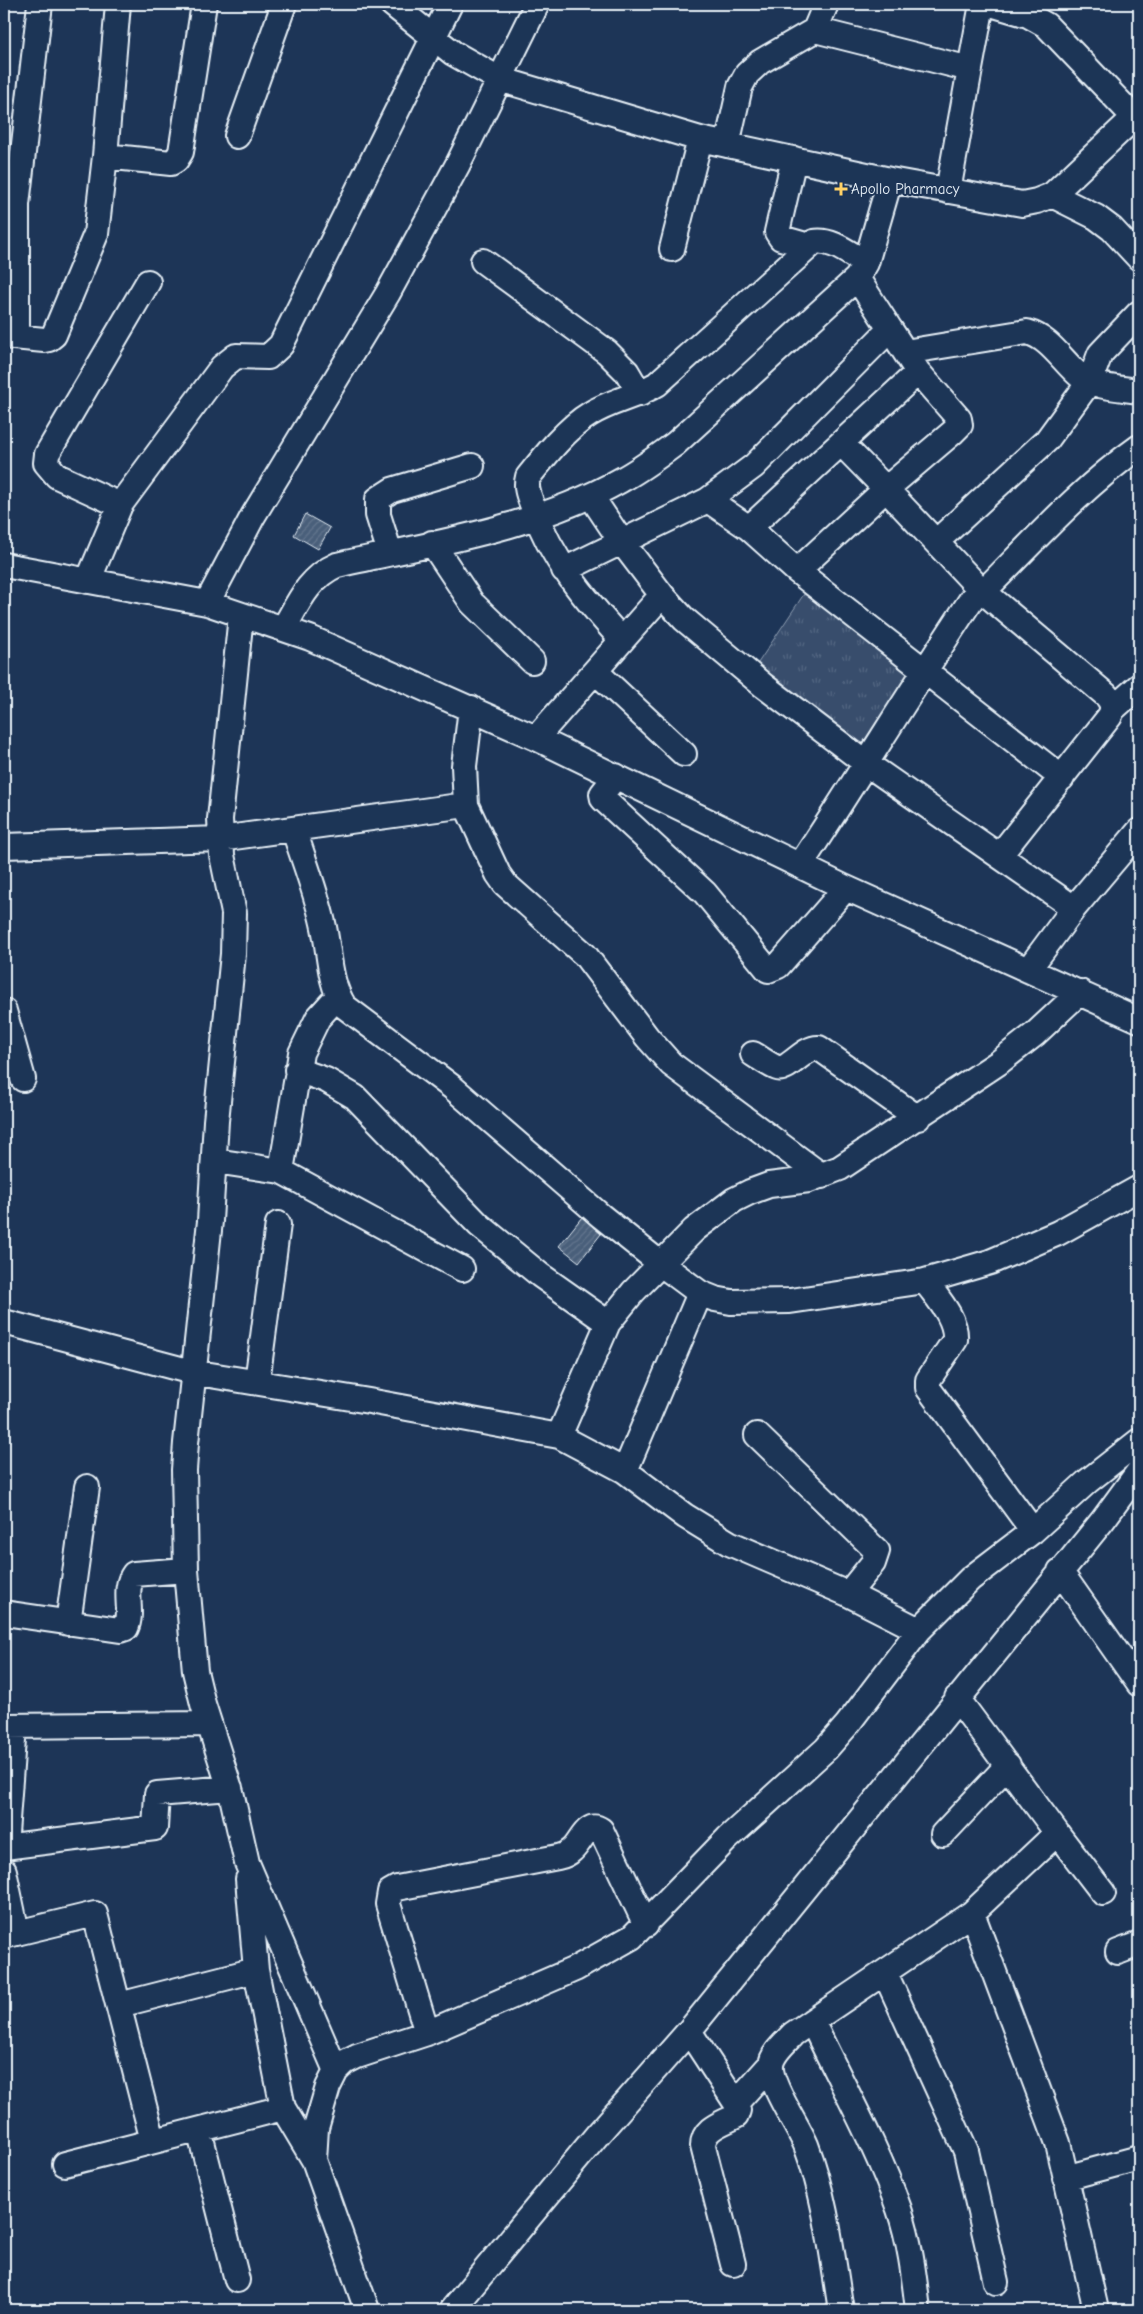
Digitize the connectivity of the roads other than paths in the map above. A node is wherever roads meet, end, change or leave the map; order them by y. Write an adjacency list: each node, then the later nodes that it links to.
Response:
1 (40, 4): 33 (street)
2 (118, 4): 20 (street)
3 (204, 4): 20 (street)
4 (284, 4): 17 (street)
5 (392, 4): 13 (street)
6 (450, 4): 13 (street)
7 (537, 4): 15 (street)
8 (826, 4): 12 (street)
9 (982, 4): 14 (street)
10 (991, 4): 11 (street)
11 (1041, 11): 16 (street)
12 (814, 30): 14 (street); 19 (street)
13 (434, 39): 15 (street); 45 (street)
14 (970, 69): 23 (street)
15 (499, 79): 18 (street); 58 (street)
16 (1137, 115): 24 (street)
17 (237, 136)
18 (700, 139): 19 (street); 26 (street)
19 (727, 145): 21 (street)
20 (105, 156): 33 (street)
21 (794, 159): 22 (street); 25 (street)
22 (890, 180): 23 (street); 29 (street)
23 (948, 191): 24 (street)
24 (1052, 194): 27 (street)
25 (808, 246): 29 (street); 38 (street)
26 (672, 249)
27 (1139, 258)
28 (483, 261): 38 (street)
29 (862, 270): 32 (street); 43 (street)
30 (148, 282): 45 (street)
31 (1139, 313): 36 (street)
32 (890, 329): 34 (street); 44 (street)
33 (10, 336)
34 (905, 352): 35 (street); 36 (street)
35 (918, 372): 39 (street); 42 (street)
36 (1090, 381): 37 (street); 49 (street)
37 (1139, 391)
38 (640, 394): 46 (street)
39 (842, 443): 42 (street); 47 (street)
40 (1139, 447): 56 (street)
41 (472, 466): 51 (street)
42 (886, 489): 49 (street); 54 (street)
43 (591, 496): 46 (street); 48 (street)
44 (708, 500): 47 (street); 48 (street)
45 (120, 505): 55 (street)
46 (536, 516): 50 (street); 53 (street)
47 (749, 528): 54 (street)
48 (621, 541): 53 (street); 57 (street)
49 (936, 542): 56 (street)
50 (432, 543): 51 (street); 62 (street)
51 (390, 553): 60 (street)
52 (4, 565): 55 (street)
53 (564, 570): 61 (street)
54 (797, 571): 63 (street)
55 (88, 581): 58 (street)
56 (982, 589): 63 (street); 67 (street)
57 (662, 595): 61 (street); 70 (street)
58 (207, 603): 59 (street)
59 (241, 615): 60 (street); 76 (street)
60 (284, 628): 66 (street)
61 (622, 640): 64 (street)
62 (532, 661)
63 (924, 670): 70 (street); 72 (street)
64 (595, 672): 68 (street); 69 (street)
65 (1139, 686): 67 (street)
66 (471, 708): 68 (street); 73 (street)
67 (1113, 710): 72 (street)
68 (536, 738): 71 (street)
69 (684, 754)
70 (867, 764): 78 (street); 79 (street)
71 (616, 776): 79 (street); 80 (street)
72 (1062, 778): 78 (street)
73 (466, 805): 74 (street); 93 (street)
74 (294, 830): 76 (street); 84 (street)
75 (1139, 831): 81 (street)
76 (220, 839): 77 (street); 91 (street)
77 (4, 846)
78 (1000, 855): 81 (street)
79 (800, 864): 80 (street)
80 (846, 888): 82 (street)
81 (1074, 908): 82 (street)
82 (1028, 970): 83 (street)
83 (1080, 992): 86 (street); 90 (street)
84 (338, 996): 88 (street); 96 (street)
85 (4, 1010): 89 (street)
86 (1139, 1020)
87 (753, 1054): 90 (street)
88 (297, 1070): 92 (street); 101 (street)
89 (23, 1079)
90 (918, 1118): 93 (street)
91 (214, 1161): 92 (street); 102 (street)
92 (281, 1171): 97 (street)
93 (822, 1176): 96 (street)
94 (1139, 1188): 98 (street)
95 (278, 1224): 103 (street)
96 (661, 1264): 99 (street); 101 (street)
97 (462, 1269)
98 (925, 1281): 99 (street); 110 (street)
99 (700, 1293): 107 (street)
100 (4, 1322): 102 (street)
101 (608, 1323): 105 (street)
102 (192, 1372): 103 (street); 111 (street)
103 (257, 1382): 105 (street)
104 (757, 1435): 113 (street)
105 (559, 1436): 107 (street)
106 (1139, 1441): 110 (street)
107 (625, 1471): 113 (street)
108 (1139, 1471): 112 (street)
109 (87, 1487): 115 (street)
110 (1033, 1531): 116 (street)
111 (186, 1570): 115 (street); 119 (street)
112 (1060, 1571): 117 (street); 118 (street)
113 (848, 1594): 116 (street)
114 (4, 1613): 115 (street)
115 (68, 1623)
116 (918, 1630): 130 (street)
117 (1139, 1684)
118 (957, 1698): 121 (street); 136 (street)
119 (209, 1724): 120 (street); 122 (street)
120 (9, 1726): 125 (street)
121 (1008, 1765): 123 (street); 124 (street)
122 (230, 1788): 125 (street); 126 (street)
123 (1057, 1833): 128 (street); 129 (street)
124 (943, 1834)
125 (4, 1847)
126 (247, 1863): 132 (street); 139 (street)
127 (4, 1870): 131 (street)
128 (1103, 1893)
129 (972, 1913): 133 (street); 147 (street)
130 (646, 1925): 137 (street); 137 (street)
131 (10, 1934): 134 (street)
132 (256, 1970): 134 (street); 141 (street)
133 (884, 1973): 135 (street); 150 (street)
134 (119, 2005): 143 (street)
135 (812, 2021): 138 (street); 154 (street)
136 (689, 2031): 140 (street); 152 (street)
137 (427, 2033): 139 (street)
138 (771, 2064): 140 (street); 153 (street)
139 (336, 2071): 145 (street)
140 (736, 2103): 148 (street)
141 (283, 2108): 142 (street); 145 (street)
142 (199, 2130): 143 (street); 149 (street)
143 (153, 2141): 146 (street)
144 (1139, 2158): 147 (street)
145 (314, 2160): 151 (street)
146 (66, 2164)
147 (1065, 2178): 155 (street)
148 (733, 2264)
149 (237, 2280)
150 (996, 2282)
151 (367, 2310)
152 (452, 2310)
153 (841, 2310)
154 (918, 2310)
155 (1096, 2310)

